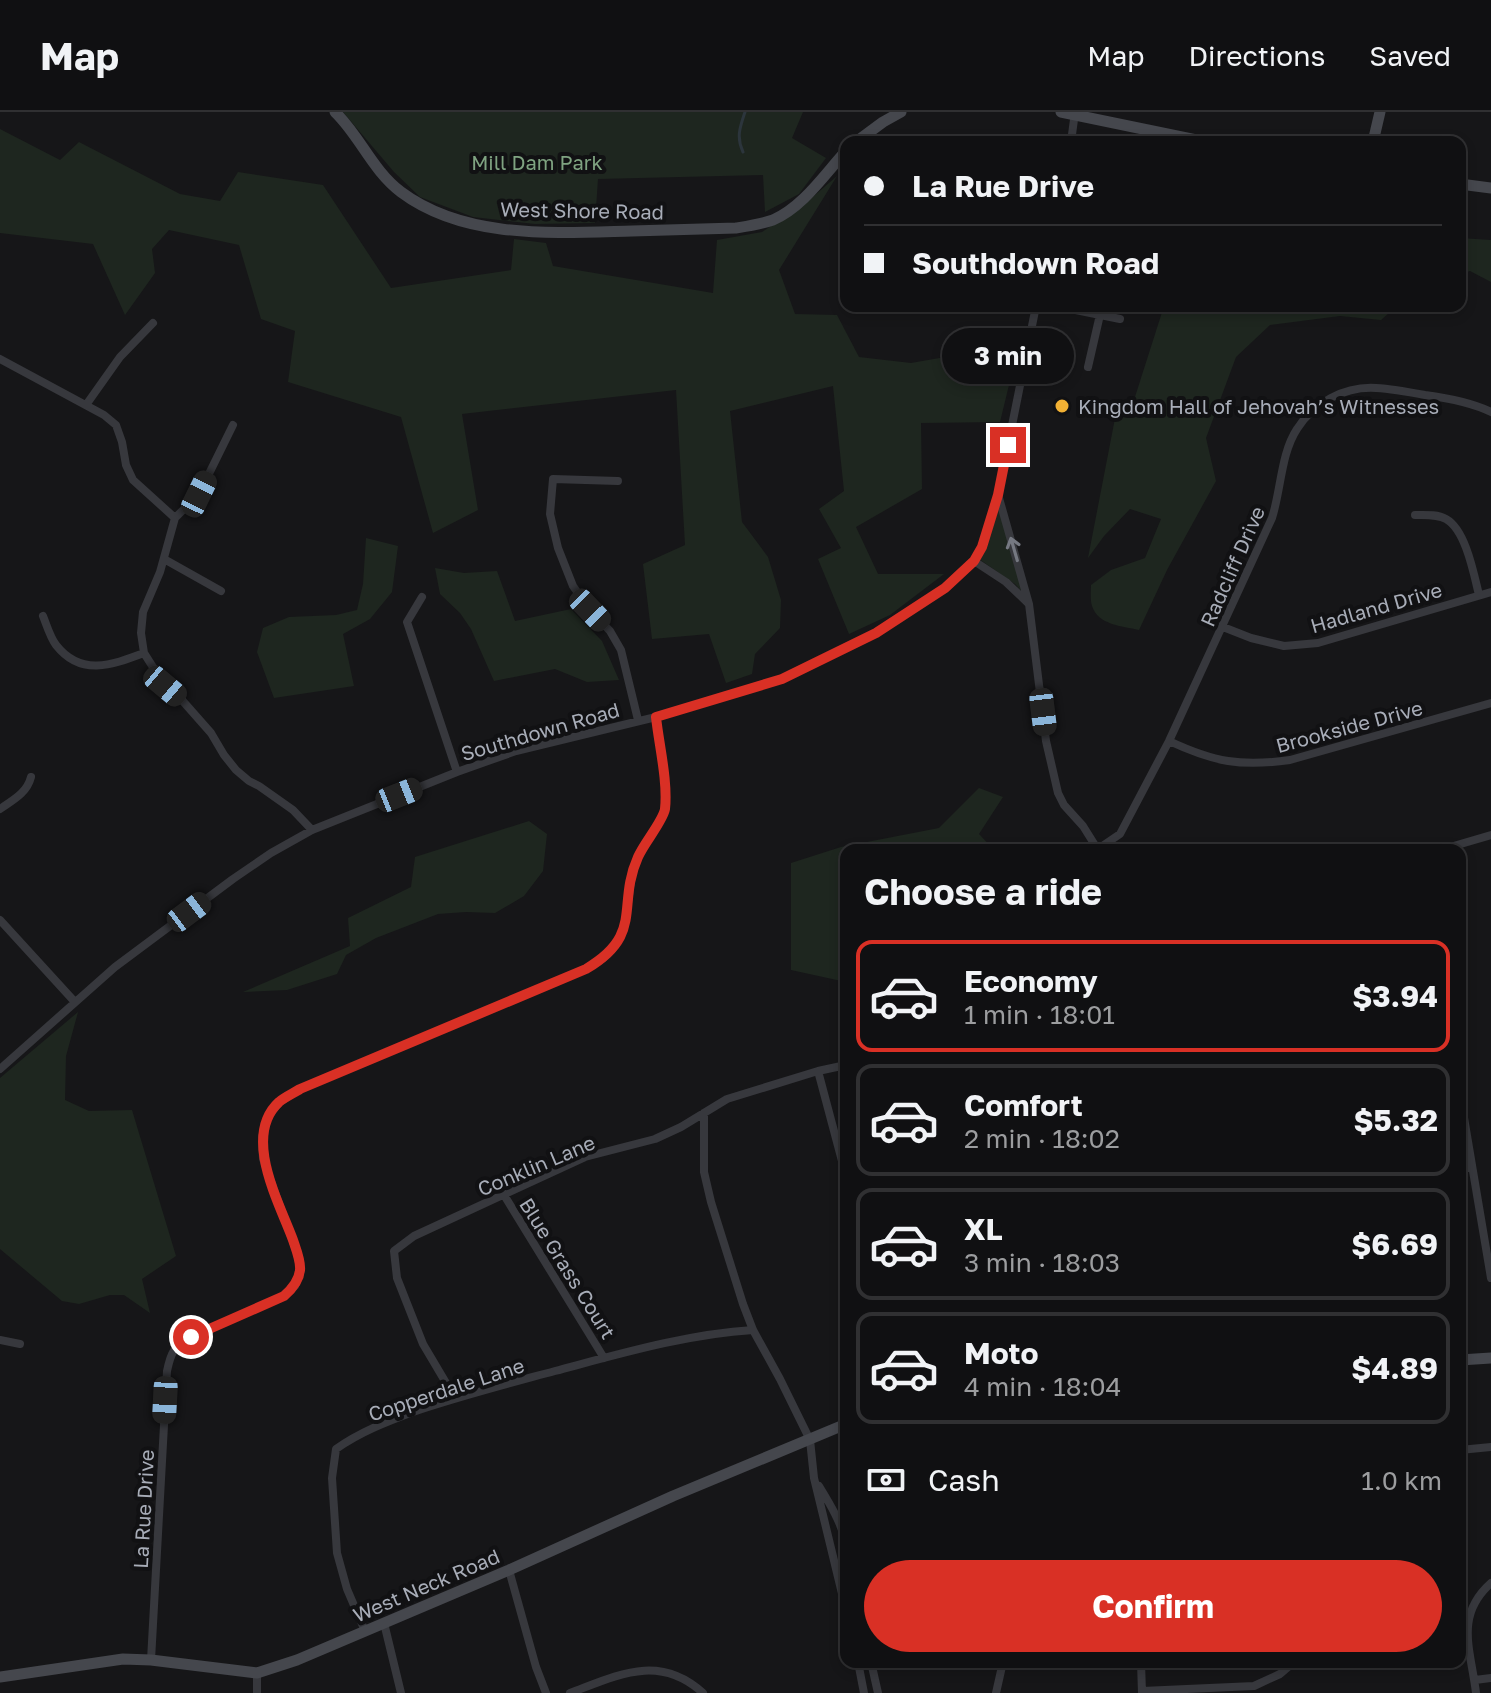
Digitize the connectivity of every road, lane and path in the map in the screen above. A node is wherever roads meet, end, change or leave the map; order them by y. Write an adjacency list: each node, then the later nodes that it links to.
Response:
1 (335, 112): 10 (street, West Shore Road)
2 (901, 112): 6 (street)
3 (1061, 112): 5 (street)
4 (1380, 112): 9 (street)
5 (1075, 114): 7 (street); 8 (street)
6 (864, 136)
7 (1072, 136)
8 (1178, 136)
9 (1374, 136)
10 (840, 158)
11 (1466, 185): 12 (street)
12 (1491, 188)
13 (1035, 312): 24 (street, Southdown Road)
14 (1101, 312): 19 (street)
15 (1105, 312): 16 (street)
16 (1120, 319)
17 (153, 323): 20 (street)
18 (0, 359): 20 (street)
19 (1088, 367)
20 (86, 405): 26 (street)
21 (1491, 412): 35 (street, Radcliff Drive)
22 (233, 425): 26 (street)
23 (618, 481): 39 (street)
24 (998, 495): 28 (street, Southdown Road); 33 (street, one-way to 24)
25 (1415, 515): 31 (street)
26 (175, 518): 27 (street)
27 (164, 559): 29 (street); 36 (street)
28 (974, 561): 33 (street); 38 (street, Southdown Road)
29 (221, 591)
30 (1491, 592): 31 (street, Hadland Drive)
31 (1479, 595): 35 (street, Hadland Drive)
32 (422, 597): 41 (street)
33 (1029, 604): 46 (street)
34 (43, 616): 36 (street)
35 (1223, 627): 40 (street, Radcliff Drive)
36 (144, 653): 44 (street)
37 (1491, 703): 40 (street, Brookside Drive)
38 (656, 717): 39 (street, Southdown Road); 79 (street, La Rue Drive)
39 (638, 720): 41 (street, Southdown Road)
40 (1169, 741): 47 (street, Radcliff Drive)
41 (457, 772): 44 (street, Southdown Road)
42 (31, 777): 43 (street)
43 (0, 809)
44 (312, 830): 50 (street, Southdown Road)
45 (1491, 835): 48 (street)
46 (1095, 844)
47 (1105, 844)
48 (1460, 844)
49 (0, 920): 50 (street)
50 (74, 1001): 52 (street, Southdown Road)
51 (840, 1066): 53 (street, Conklin Lane)
52 (0, 1069)
53 (818, 1071): 54 (street, Conklin Lane); 56 (street)
54 (704, 1113): 59 (street, Conklin Lane); 61 (street)
55 (1466, 1130): 57 (street)
56 (840, 1154)
57 (1472, 1167): 58 (street); 60 (street)
58 (1466, 1168)
59 (504, 1195): 64 (street, Blue Grass Court); 67 (street, Conklin Lane)
60 (1491, 1278)
61 (753, 1330): 64 (street, Copperdale Lane); 69 (street)
62 (0, 1340): 63 (street)
63 (20, 1344)
64 (604, 1358): 67 (street, Copperdale Lane)
65 (1491, 1358): 66 (street)
66 (1466, 1360)
67 (455, 1398): 78 (street, Copperdale Lane)
68 (840, 1427): 69 (street, West Neck Road)
69 (810, 1440): 72 (street); 74 (street, West Neck Road)
70 (1491, 1447): 71 (street)
71 (1466, 1449)
72 (814, 1478): 73 (street); 76 (street)
73 (840, 1525)
74 (509, 1570): 77 (street, West Neck Road); 92 (street)
75 (1491, 1583): 88 (street)
76 (840, 1585)
77 (384, 1623): 78 (street, West Neck Road); 91 (street)
78 (365, 1631): 85 (street, West Neck Road)
79 (151, 1660): 85 (street, West Neck Road); 86 (street, West Neck Road)
80 (859, 1668): 95 (street)
81 (872, 1668): 96 (street)
82 (1002, 1668): 97 (street)
83 (1141, 1668): 89 (street)
84 (1287, 1668): 89 (street)
85 (257, 1673): 90 (street)
86 (0, 1677)
87 (1491, 1678): 88 (street)
88 (1475, 1680): 98 (street)
89 (1142, 1692)
90 (257, 1693)
91 (401, 1693)
92 (546, 1693)
93 (570, 1693): 94 (street)
94 (703, 1693)
95 (864, 1693)
96 (878, 1693)
97 (996, 1693)
98 (1476, 1693)

